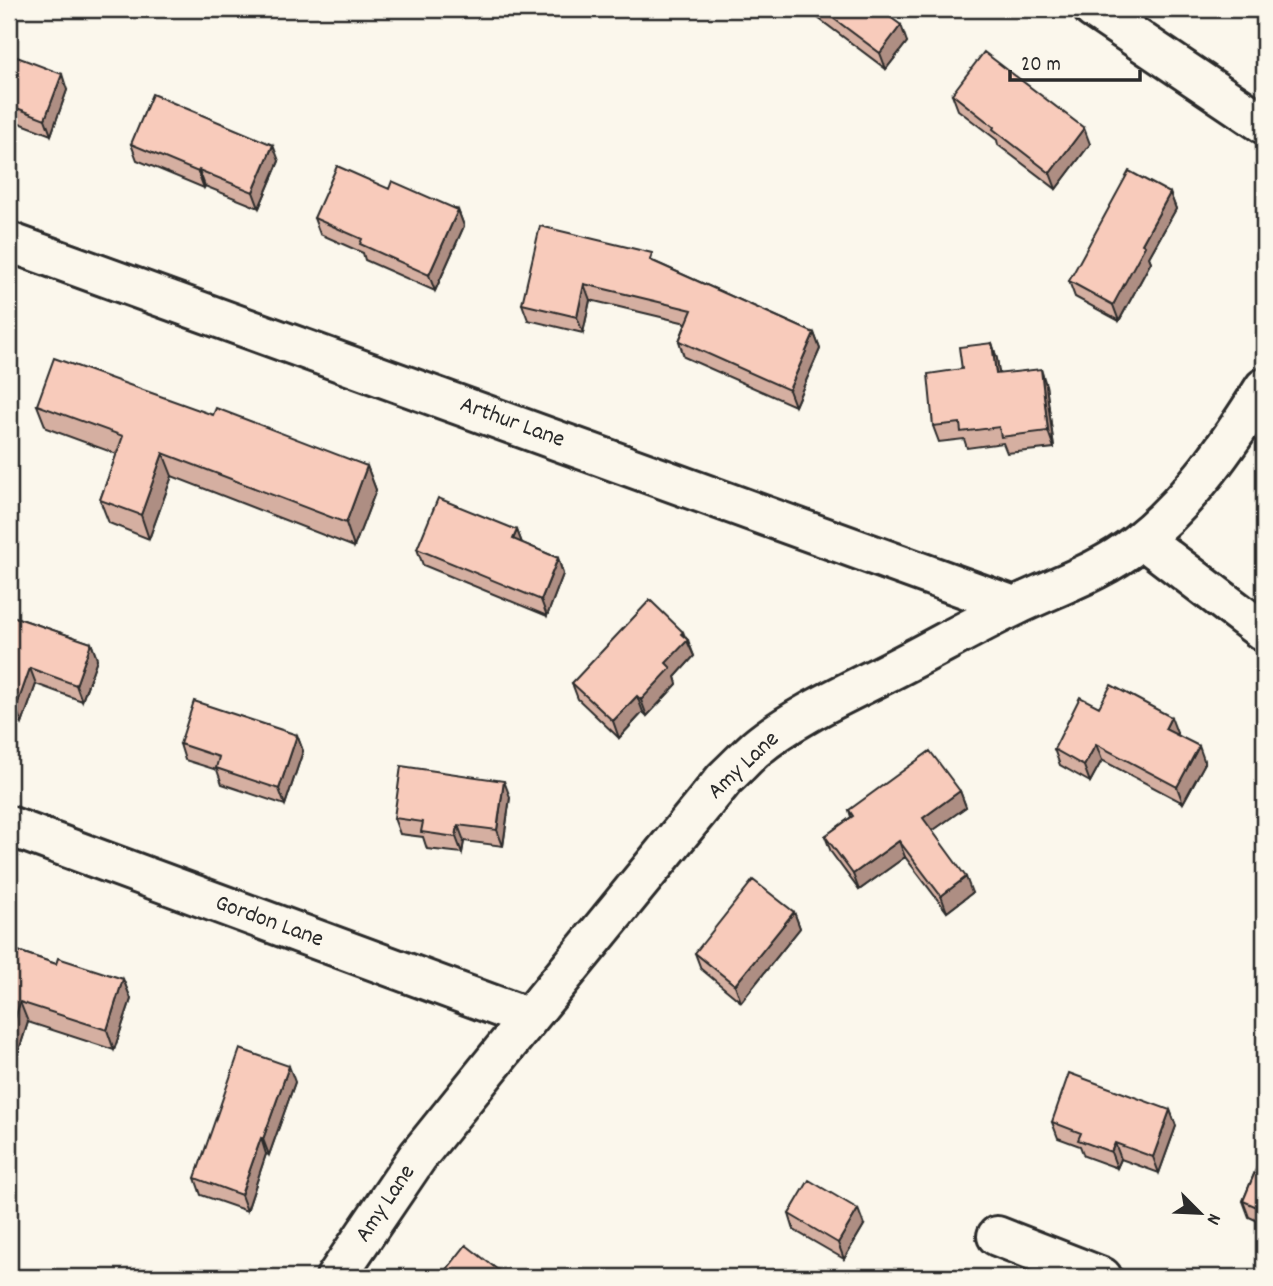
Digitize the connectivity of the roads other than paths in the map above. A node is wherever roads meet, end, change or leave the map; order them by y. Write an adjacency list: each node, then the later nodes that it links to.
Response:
1 (1093, 9): 2 (street)
2 (1264, 124)
3 (9, 242): 6 (street, Arthur Lane)
4 (1264, 388): 5 (street, Amy Lane)
5 (1142, 539): 6 (street, Amy Lane); 7 (street)
6 (1014, 606): 9 (street, Amy Lane)
7 (1264, 632)
8 (9, 826): 9 (street, Gordon Lane)
9 (529, 1018): 11 (street, Amy Lane)
10 (997, 1236): 12 (street)
11 (336, 1277)
12 (1102, 1277)

